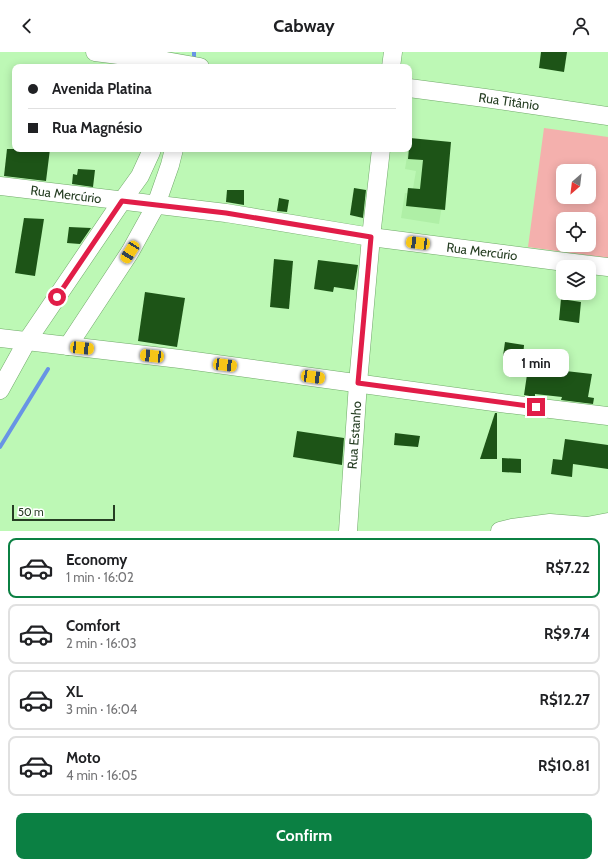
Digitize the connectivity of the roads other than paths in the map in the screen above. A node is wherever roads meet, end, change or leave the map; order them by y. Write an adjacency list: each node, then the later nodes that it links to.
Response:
1 (95, 52): 4 (street)
2 (196, 52): 6 (street)
3 (393, 52): 7 (street)
4 (166, 60): 5 (street)
5 (183, 64)
6 (195, 64)
7 (391, 64)
8 (412, 88): 9 (street, Rua Titânio)
9 (608, 116)
10 (151, 152): 14 (street)
11 (173, 152): 15 (street)
12 (381, 152): 16 (street, Rua Estanho)
13 (0, 186): 14 (street, Rua Mercúrio)
14 (122, 201): 15 (street, Rua Mercúrio); 19 (street)
15 (156, 205): 16 (street, Rua Mercúrio); 20 (street)
16 (371, 237): 17 (street, Rua Mercúrio); 21 (street, Rua Estanho)
17 (608, 267)
18 (0, 338): 19 (street)
19 (26, 341): 20 (street); 22 (street)
20 (68, 346): 21 (street)
21 (358, 383): 23 (street); 25 (street, Rua Estanho)
22 (0, 390)
23 (608, 416)
24 (608, 522): 26 (street)
25 (348, 531)
26 (500, 531)

